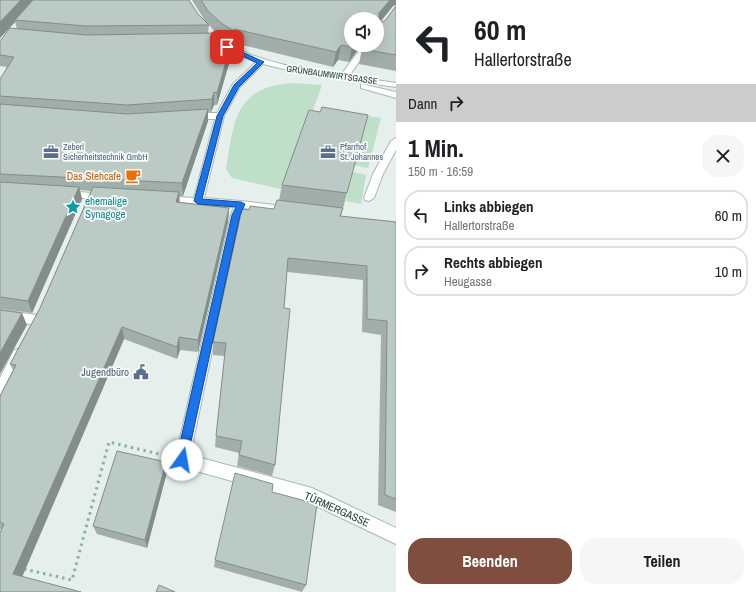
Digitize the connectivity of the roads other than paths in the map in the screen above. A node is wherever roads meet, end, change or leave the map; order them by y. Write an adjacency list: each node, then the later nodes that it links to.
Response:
1 (213, 40): 3 (street, GRÜNBAUMWIRTSGASSE)
2 (363, 52): 4 (street)
3 (261, 62): 4 (street, GRÜNBAUMWIRTSGASSE); 7 (street)
4 (343, 78): 5 (street, GRÜNBAUMWIRTSGASSE); 6 (street)
5 (396, 85)
6 (396, 95)
7 (220, 116): 8 (street); 15 (street)
8 (180, 117)
9 (396, 141): 10 (street)
10 (392, 155): 13 (street)
11 (52, 193): 12 (street)
12 (113, 197)
13 (369, 198)
14 (152, 199): 15 (street)
15 (198, 201): 16 (street)
16 (241, 204): 17 (street); 22 (street, TÜRMERGASSE)
17 (304, 212)
18 (43, 306): 20 (street)
19 (0, 315): 20 (street)
20 (37, 320): 21 (street)
21 (0, 391)
22 (396, 536)

